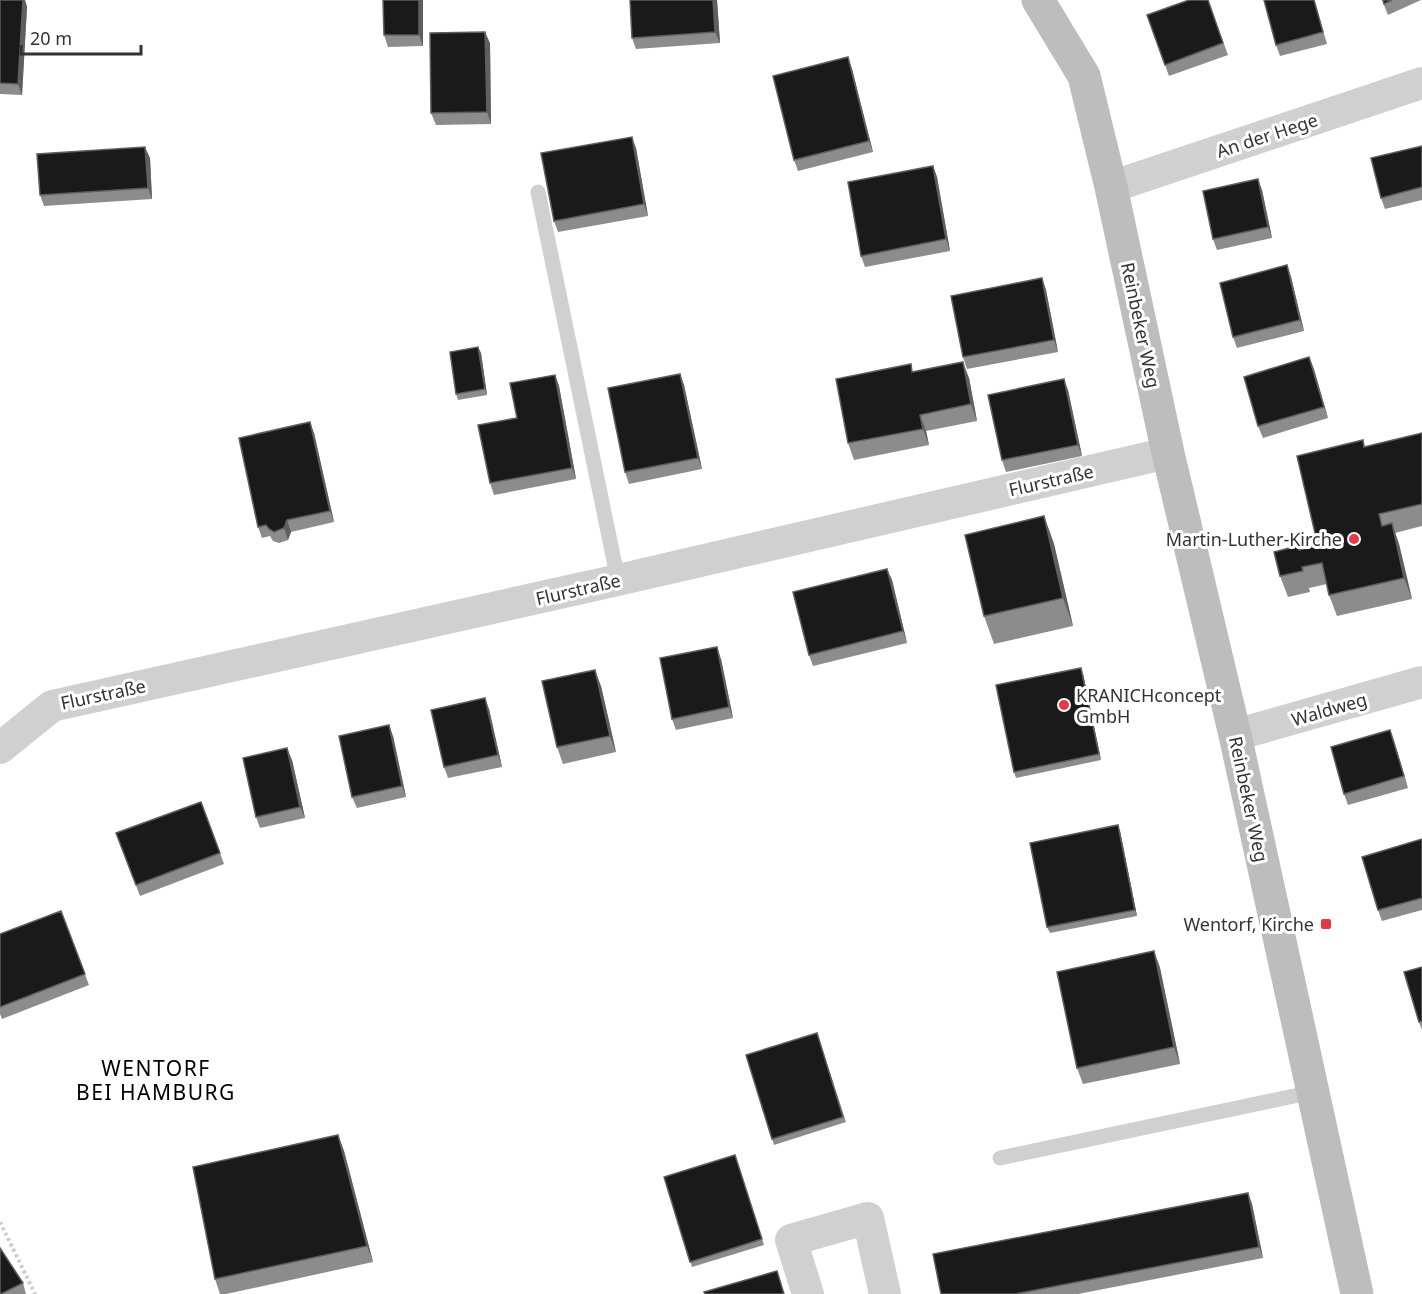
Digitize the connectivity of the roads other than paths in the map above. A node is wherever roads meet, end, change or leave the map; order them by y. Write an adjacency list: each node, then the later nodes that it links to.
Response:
1 (1038, 0): 3 (main road, Reinbeker Weg)
2 (1422, 84): 3 (street, An der Hege)
3 (1111, 187): 5 (main road, Reinbeker Weg)
4 (538, 192): 6 (lane)
5 (1168, 453): 6 (street, Flurstraße); 8 (main road, Reinbeker Weg)
6 (618, 580): 9 (street, Flurstraße)
7 (1422, 682): 8 (street, Waldweg)
8 (1236, 735): 10 (main road, Reinbeker Weg)
9 (0, 748)
10 (1313, 1092): 11 (lane); 14 (main road, Reinbeker Weg)
11 (1000, 1158)
12 (808, 1294): 13 (street)
13 (885, 1294)
14 (1357, 1294)

